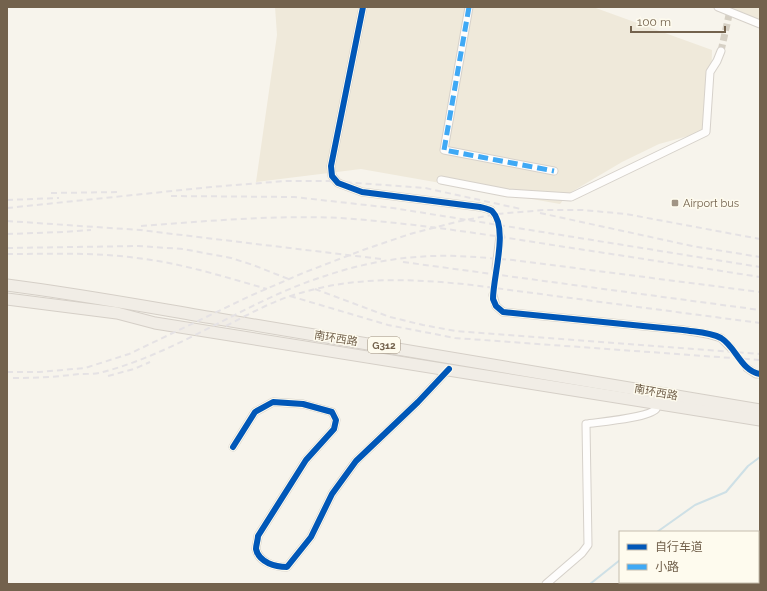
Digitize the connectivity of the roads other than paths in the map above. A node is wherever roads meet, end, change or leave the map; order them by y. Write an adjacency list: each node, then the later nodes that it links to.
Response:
1 (364, 7): 8 (street)
2 (469, 7): 6 (street)
3 (718, 7): 4 (street)
4 (760, 24)
5 (721, 50): 7 (street)
6 (554, 171)
7 (441, 180)
8 (491, 210)
9 (500, 236): 10 (street)
10 (496, 268)
11 (7, 285): 19 (highway, 南环西路 / G312)
12 (493, 295): 14 (street)
13 (7, 300): 16 (highway, 南环西路 / G312)
14 (731, 348)
15 (747, 368): 17 (street)
16 (449, 369): 18 (highway, 南环西路 / G312); 21 (street)
17 (760, 374)
18 (658, 403): 20 (highway, 南环西路 / G312); 22 (street)
19 (760, 410)
20 (760, 420)
21 (233, 447)
22 (546, 584)

